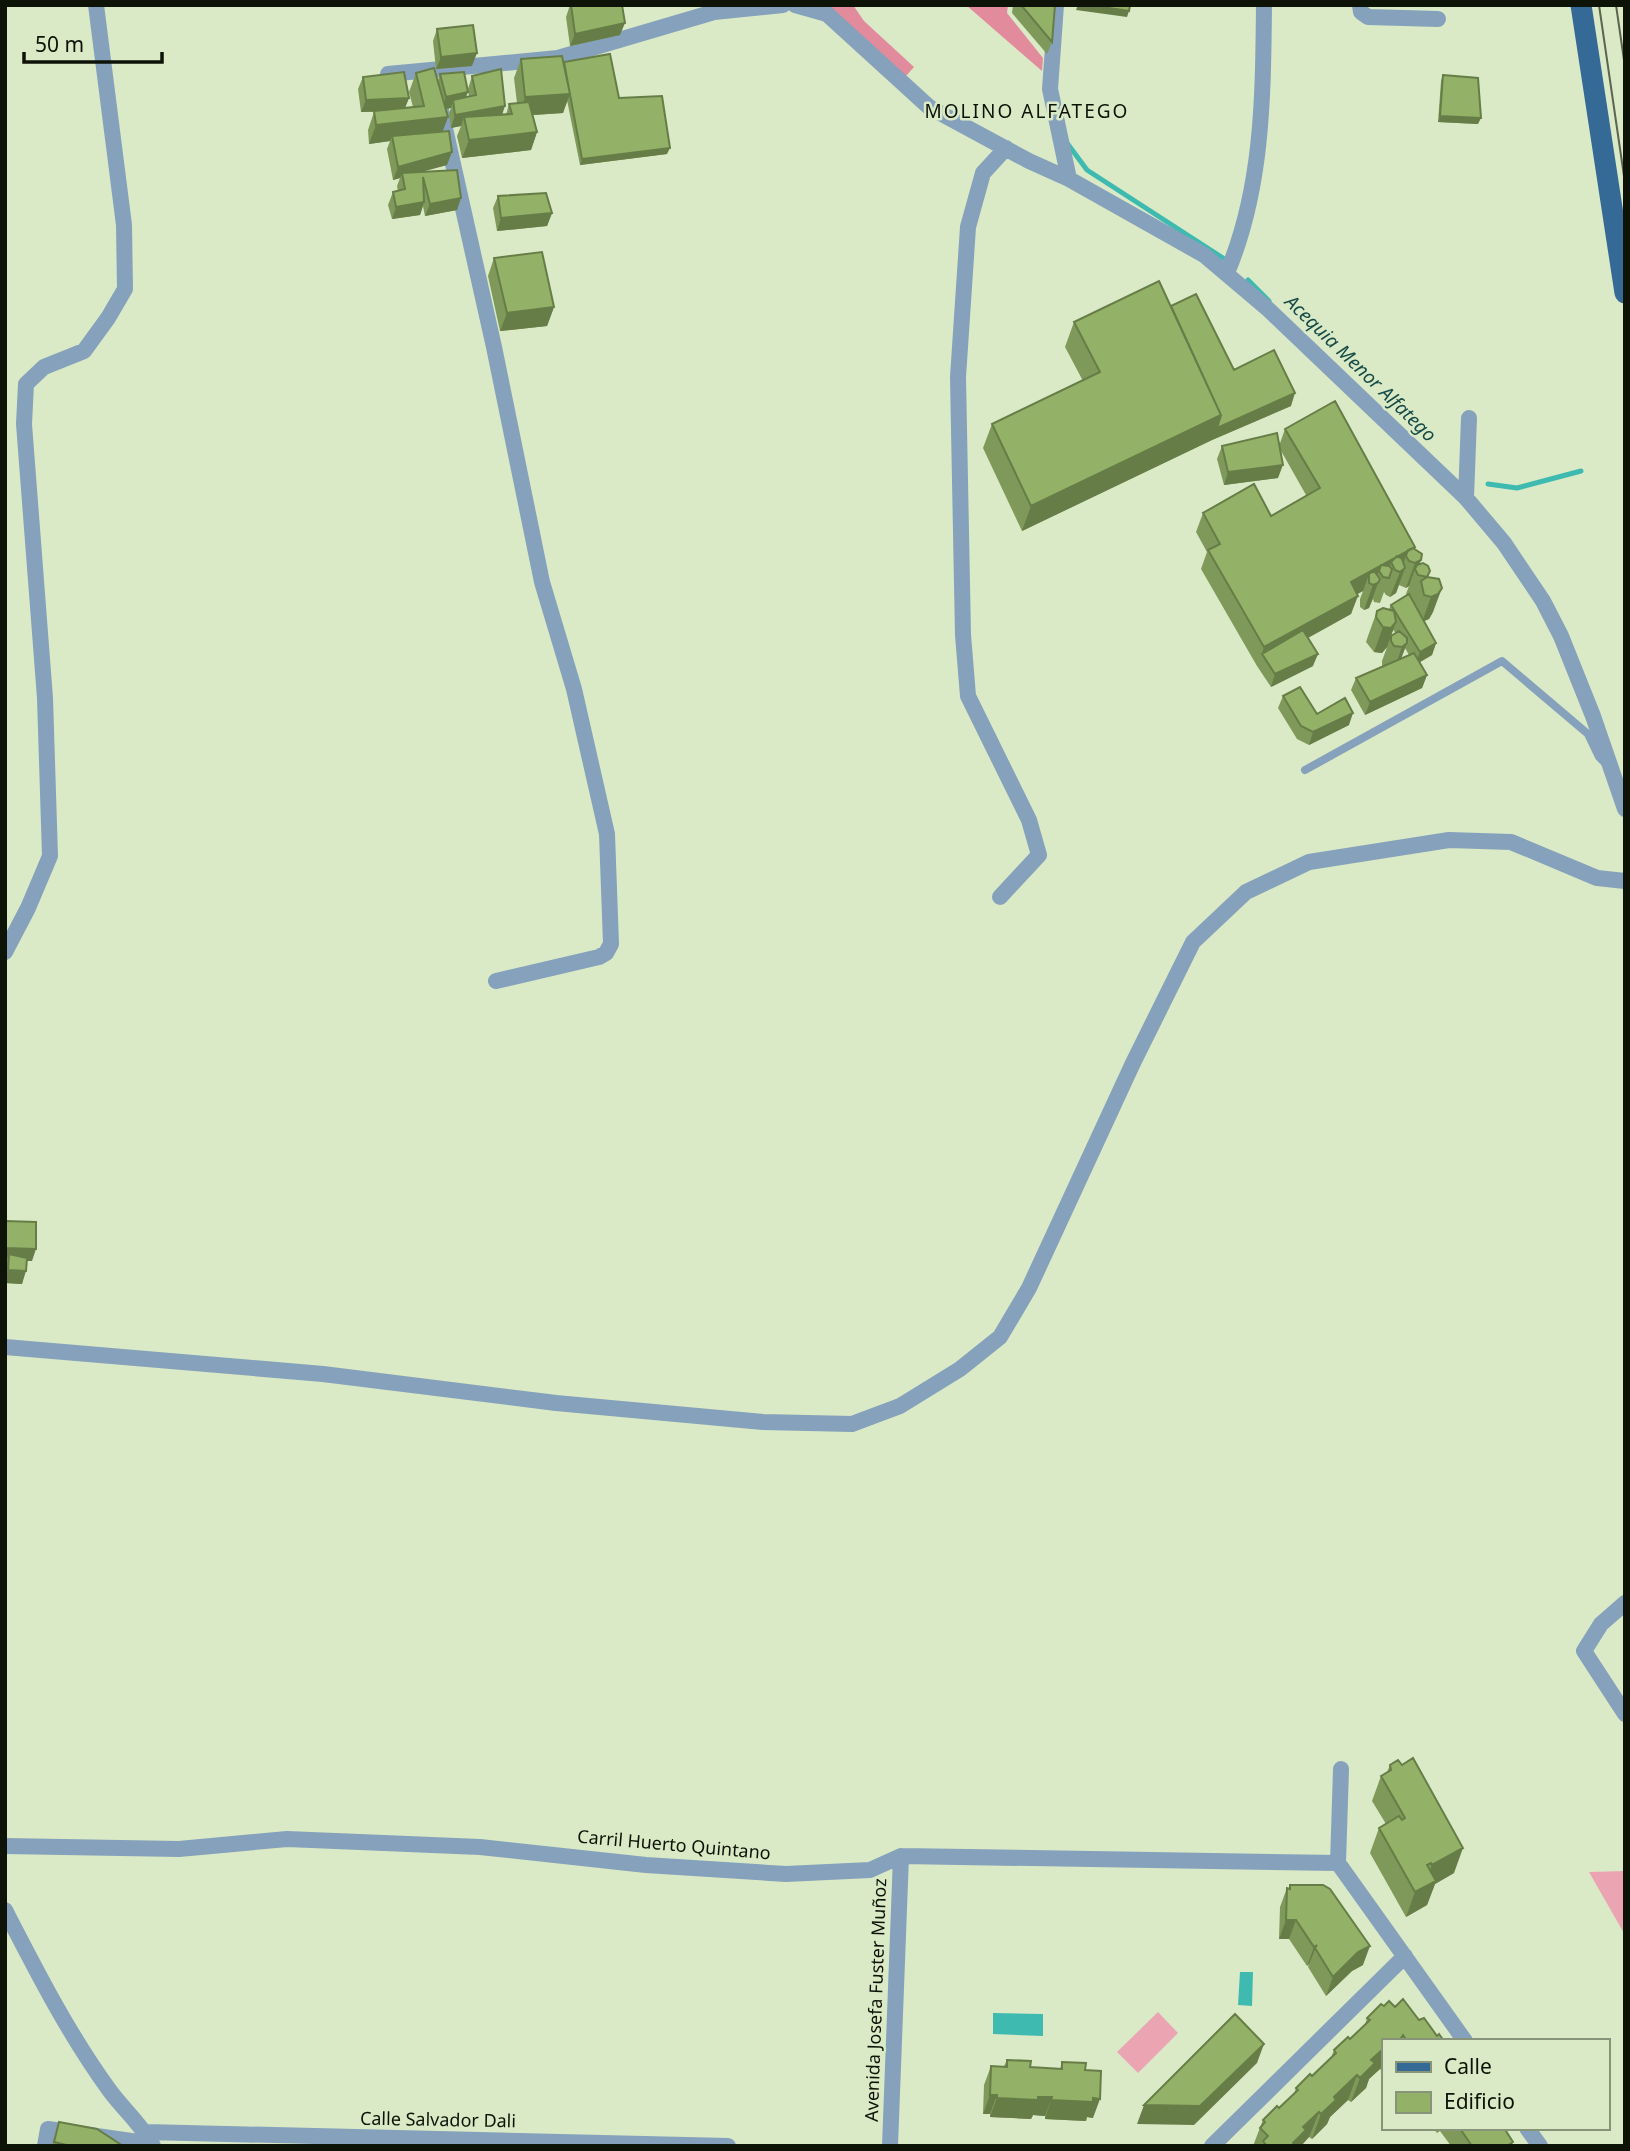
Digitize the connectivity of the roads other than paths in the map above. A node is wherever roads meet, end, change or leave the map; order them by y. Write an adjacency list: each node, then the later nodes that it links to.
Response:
1 (96, 5): 22 (street)
2 (783, 5): 9 (street)
3 (795, 5): 11 (street)
4 (1056, 5): 12 (street)
5 (1264, 5): 13 (street)
6 (1360, 5): 8 (street)
7 (1581, 5): 14 (main road)
8 (1438, 19)
9 (432, 70): 10 (street); 23 (street)
10 (388, 74)
11 (1006, 148): 12 (street); 21 (street)
12 (1069, 179): 13 (street)
13 (1227, 273): 16 (street)
14 (1625, 293)
15 (1469, 418): 16 (street)
16 (1466, 498): 17 (street)
17 (1610, 768): 18 (lane); 19 (street)
18 (1305, 770)
19 (1625, 809)
20 (1625, 881): 24 (street)
21 (1000, 897)
22 (5, 952)
23 (496, 981)
24 (5, 1347)
25 (1625, 1603): 26 (street)
26 (1625, 1714)
27 (1341, 1769): 30 (street)
28 (5, 1846): 29 (street, Carril Huerto Quintano)
29 (901, 1856): 30 (street, Carril Huerto Quintano); 39 (street, Avenida Josefa Fuster Muñoz)
30 (1338, 1863): 32 (street)
31 (5, 1910): 35 (street)
32 (1405, 1956): 33 (street); 40 (street)
33 (1464, 2039)
34 (1528, 2130): 41 (street)
35 (150, 2141): 36 (street, Calle Salvador Dali); 37 (street, Calle Salvador Dali)
36 (506, 2143): 38 (street, Calle Salvador Dali)
37 (45, 2146)
38 (729, 2146)
39 (890, 2146)
40 (1212, 2146)
41 (1539, 2146)

